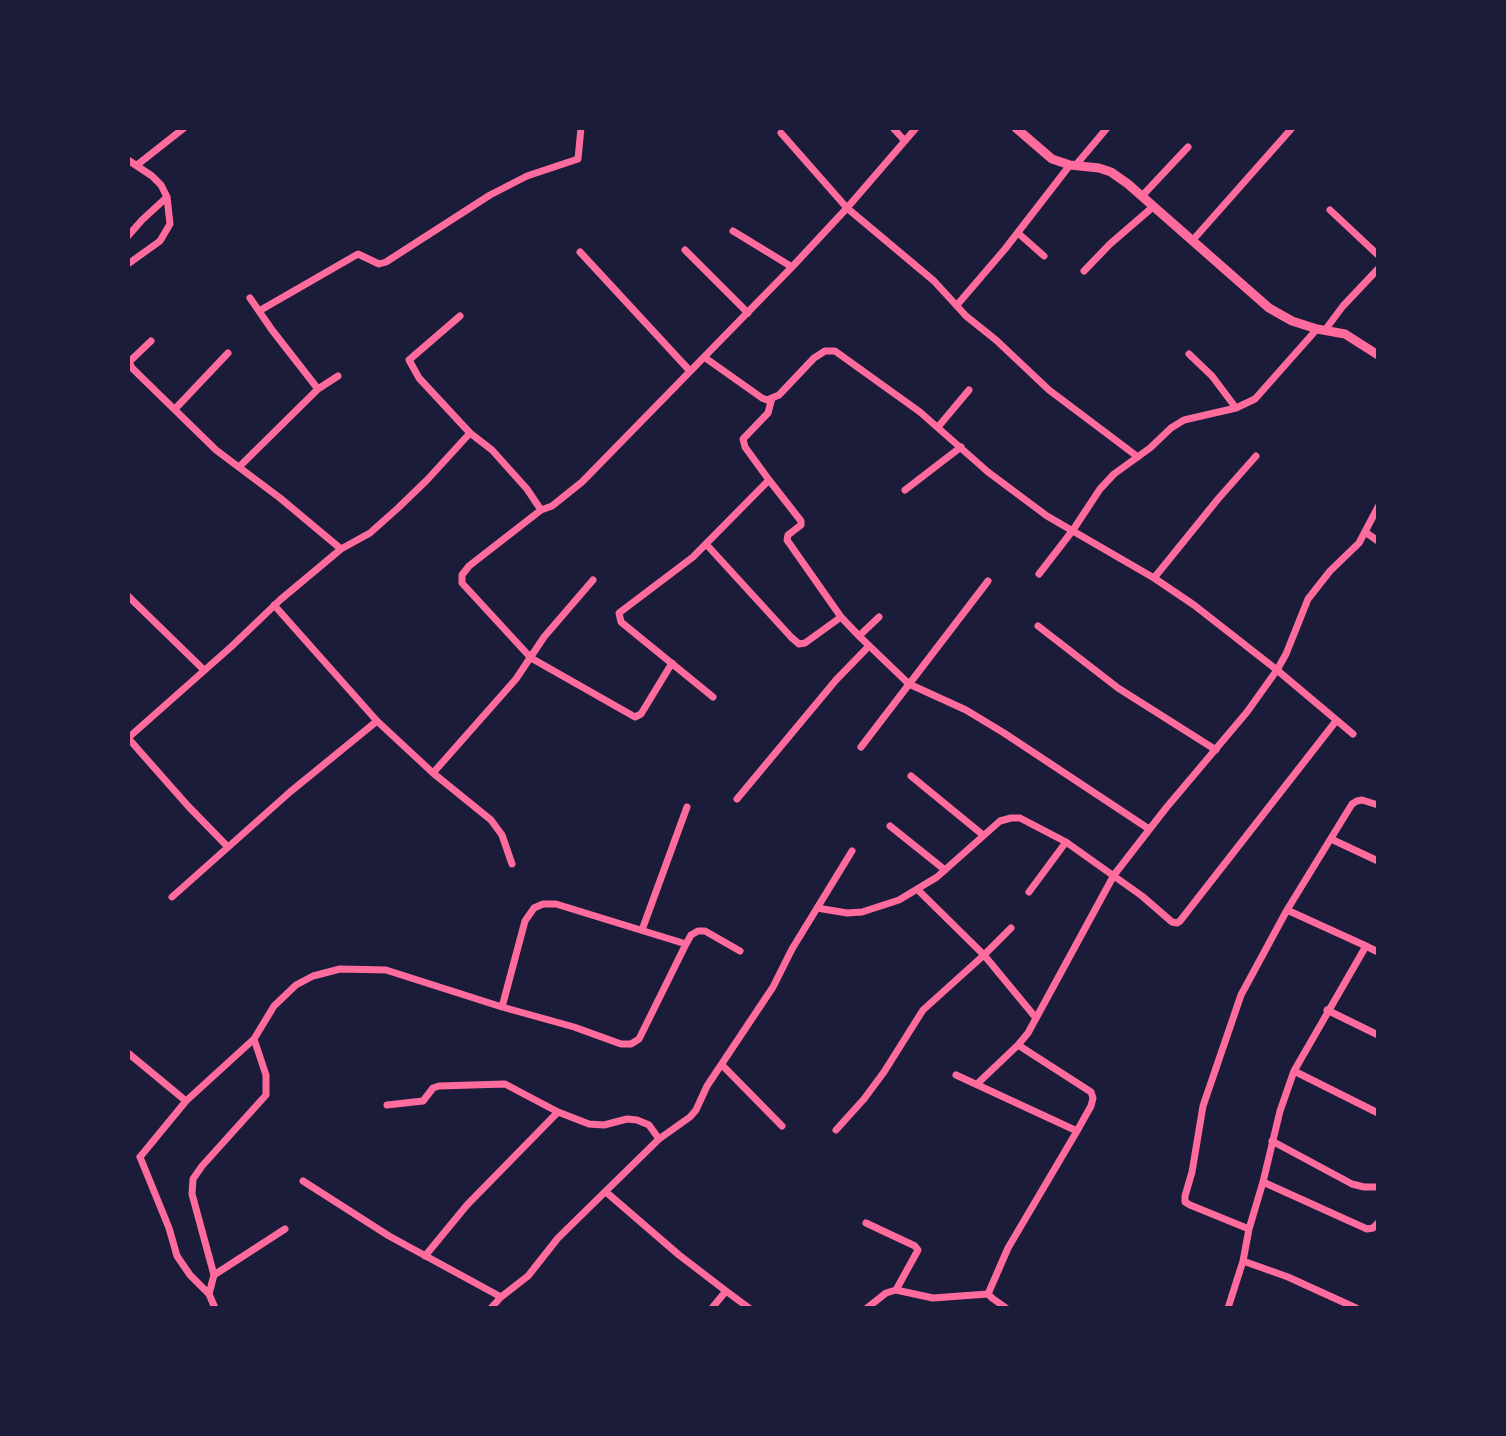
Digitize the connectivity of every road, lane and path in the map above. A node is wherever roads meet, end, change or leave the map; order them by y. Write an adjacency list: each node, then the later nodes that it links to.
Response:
1 (184, 128): 12 (street)
2 (581, 128): 33 (street)
3 (893, 128): 9 (street)
4 (916, 128): 9 (street)
5 (1016, 128): 13 (street)
6 (1107, 128): 13 (street)
7 (1292, 128): 22 (street)
8 (781, 133): 17 (street)
9 (905, 141): 17 (street)
10 (1188, 147): 14 (street)
11 (128, 160): 12 (street)
12 (137, 165): 15 (street)
13 (1073, 166): 14 (street); 20 (street)
14 (1142, 196): 16 (street)
15 (167, 197): 21 (street); 27 (street)
16 (1154, 206): 22 (street); 30 (street)
17 (847, 208): 28 (street); 32 (street)
18 (1330, 210): 25 (street)
19 (733, 231): 28 (street)
20 (1018, 233): 26 (street); 32 (street)
21 (128, 236)
22 (1192, 241): 36 (street)
23 (685, 250): 34 (street)
24 (580, 252): 42 (street)
25 (1378, 255)
26 (1044, 256)
27 (128, 264)
28 (792, 267): 34 (street)
29 (1378, 269): 36 (street)
30 (1084, 271)
31 (250, 298): 33 (street)
32 (957, 305): 53 (street)
33 (259, 311): 44 (street)
34 (748, 313): 41 (street)
35 (460, 316): 50 (street)
36 (1321, 330): 40 (street); 47 (street)
37 (151, 341): 48 (street)
38 (228, 353): 48 (street)
39 (1189, 354): 47 (street)
40 (1378, 355)
41 (704, 357): 42 (street); 46 (street)
42 (690, 371): 58 (street)
43 (338, 376): 44 (street)
44 (318, 389): 54 (street)
45 (969, 390): 49 (street)
46 (772, 398): 49 (street); 55 (street)
47 (1236, 408): 53 (street)
48 (175, 409): 54 (street)
49 (938, 427): 51 (street)
50 (470, 433): 58 (street); 63 (street)
51 (961, 447): 56 (street); 59 (street)
52 (1256, 456): 65 (street)
53 (1138, 457): 59 (street)
54 (239, 467): 63 (street)
55 (769, 480): 62 (street); 70 (street)
56 (905, 490)
57 (1378, 507): 60 (street)
58 (541, 510): 75 (street)
59 (1073, 530): 64 (street); 65 (street)
60 (1365, 532): 61 (street); 78 (street)
61 (1378, 541)
62 (706, 544): 70 (street); 76 (street)
63 (341, 549): 69 (street)
64 (1039, 574)
65 (1154, 578): 78 (street)
66 (593, 580): 75 (street)
67 (988, 581): 79 (street)
68 (128, 596): 77 (street)
69 (274, 605): 77 (street); 81 (street)
70 (841, 617): 73 (street)
71 (879, 617): 73 (street)
72 (1038, 626): 85 (street)
73 (859, 636): 74 (street)
74 (868, 647): 79 (street); 88 (street)
75 (531, 658): 76 (street); 86 (street)
76 (672, 663): 80 (street)
77 (204, 670): 96 (street)
78 (1277, 670): 82 (street); 85 (street)
79 (909, 684): 84 (street); 92 (street)
80 (713, 697)
81 (377, 721): 86 (street); 96 (street)
82 (1336, 721): 83 (street); 101 (street)
83 (1353, 734)
84 (861, 747)
85 (1216, 750): 92 (street)
86 (433, 773): 99 (street)
87 (911, 776): 93 (street)
88 (737, 799)
89 (1378, 805): 94 (street)
90 (687, 807): 108 (street)
91 (890, 826): 100 (street)
92 (1149, 829): 101 (street)
93 (983, 835): 95 (street); 100 (street)
94 (1331, 839): 98 (street); 106 (street)
95 (1066, 842): 101 (street); 103 (street)
96 (227, 846): 104 (street)
97 (852, 851): 105 (street)
98 (1378, 861)
99 (512, 864)
100 (945, 870): 102 (street)
101 (1114, 875): 116 (street)
102 (918, 890): 105 (street); 113 (street)
103 (1029, 892)
104 (172, 897)
105 (817, 908): 121 (street)
106 (1287, 910): 110 (street); 143 (street)
107 (1011, 928): 113 (street)
108 (642, 930): 109 (street); 114 (street)
109 (686, 944): 111 (street); 114 (street)
110 (1366, 946): 112 (street); 115 (street)
111 (740, 951)
112 (1378, 952)
113 (984, 955): 116 (street); 130 (street)
114 (502, 1007): 118 (street)
115 (1327, 1010): 117 (street); 122 (street)
116 (1036, 1018): 119 (street)
117 (1378, 1035)
118 (254, 1039): 125 (street); 146 (street)
119 (1018, 1045): 124 (street); 131 (street)
120 (128, 1053): 125 (street)
121 (722, 1065): 129 (street); 132 (street)
122 (1294, 1071): 128 (street); 133 (street)
123 (956, 1075): 124 (street)
124 (977, 1084): 131 (street)
125 (186, 1101): 134 (street)
126 (387, 1105): 127 (street)
127 (558, 1112): 132 (street); 144 (street)
128 (1378, 1113)
129 (782, 1126)
130 (836, 1130)
131 (1077, 1131): 150 (street)
132 (659, 1139): 139 (street)
133 (1272, 1141): 137 (street); 138 (street)
134 (140, 1157): 135 (street); 149 (street)
135 (128, 1158)
136 (303, 1181): 144 (street)
137 (1263, 1182): 141 (street); 143 (street)
138 (1378, 1187)
139 (606, 1192): 148 (street); 151 (street)
140 (866, 1223): 147 (street)
141 (1378, 1223)
142 (285, 1229): 146 (street)
143 (1249, 1229): 145 (street)
144 (425, 1256): 151 (street)
145 (1243, 1261): 158 (street); 159 (street)
146 (214, 1275): 149 (street)
147 (896, 1290): 150 (street); 157 (street)
148 (726, 1291): 155 (street); 156 (street)
149 (209, 1294): 153 (street)
150 (988, 1294): 152 (street)
151 (501, 1297): 154 (street)
152 (1004, 1307)
153 (215, 1308)
154 (491, 1308)
155 (712, 1308)
156 (749, 1308)
157 (867, 1308)
158 (1228, 1308)
159 (1356, 1308)

